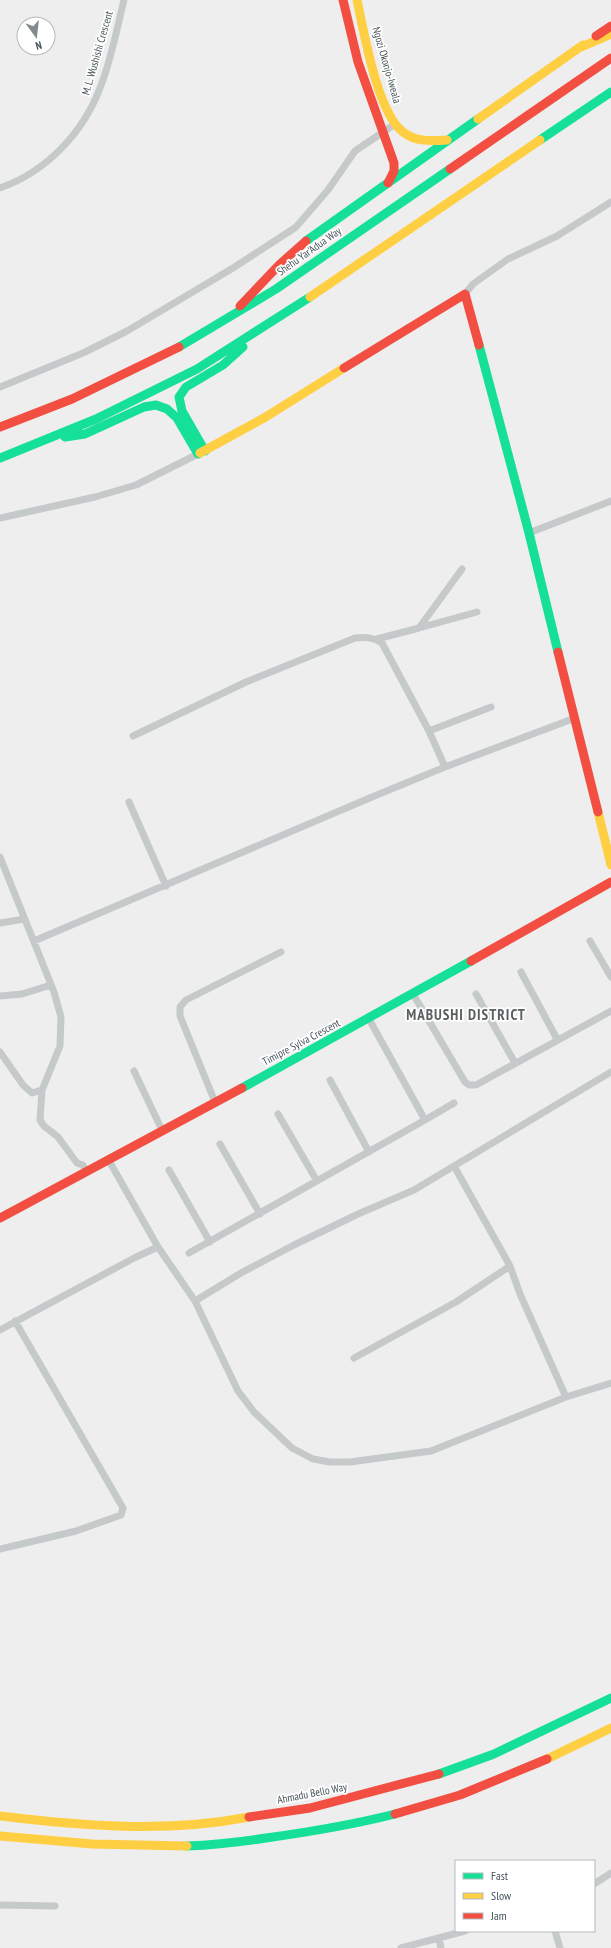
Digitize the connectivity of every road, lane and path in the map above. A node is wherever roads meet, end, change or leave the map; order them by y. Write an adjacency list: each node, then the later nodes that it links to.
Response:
1 (124, 0): 13 (street, M. L. Wushishi Crescent)
2 (343, 0): 10 (main road)
3 (357, 0): 9 (main road, Ngozi Okonjo-Iweala)
4 (611, 26): 6 (main road)
5 (611, 34): 6 (main road)
6 (579, 48): 11 (main road)
7 (611, 58): 16 (main road, Shehu Yar'Adua Way)
8 (611, 92): 17 (main road)
9 (395, 124): 10 (street); 11 (main road, Ngozi Okonjo-Iweala)
10 (384, 131): 12 (main road); 18 (street)
11 (448, 139): 12 (main road)
12 (385, 186): 16 (main road)
13 (0, 188)
14 (611, 202): 15 (street)
15 (465, 294): 21 (main road); 25 (main road)
16 (225, 321): 19 (main road, Shehu Yar'Adua Way)
17 (256, 332): 20 (main road); 21 (main road)
18 (0, 387)
19 (0, 427)
20 (44, 441): 21 (main road); 22 (main road)
21 (202, 453): 24 (street)
22 (0, 458)
23 (611, 501): 25 (street)
24 (0, 518)
25 (529, 533): 31 (main road)
26 (462, 569): 28 (street)
27 (477, 612): 28 (street)
28 (419, 628): 29 (street)
29 (377, 639): 32 (street); 33 (street)
30 (491, 707): 32 (street)
31 (575, 718): 34 (street); 37 (main road)
32 (429, 731): 34 (street)
33 (133, 736)
34 (445, 767): 39 (street)
35 (129, 802): 39 (street)
36 (0, 857): 40 (street)
37 (611, 865)
38 (611, 882): 48 (main road, Timipre Sylva Crescent)
39 (166, 886): 42 (street)
40 (24, 919): 41 (street); 42 (street)
41 (0, 923)
42 (34, 941): 47 (street)
43 (590, 941): 46 (street)
44 (281, 952): 60 (street)
45 (521, 972): 53 (street)
46 (611, 977)
47 (51, 985): 50 (street); 59 (street)
48 (413, 994): 52 (main road, Timipre Sylva Crescent); 55 (street)
49 (476, 994): 55 (street)
50 (0, 996)
51 (611, 1010): 53 (street)
52 (369, 1019): 60 (main road, Timipre Sylva Crescent); 63 (street)
53 (557, 1040): 55 (street)
54 (0, 1052): 59 (street)
55 (515, 1064)
56 (134, 1071): 64 (street)
57 (611, 1072): 68 (street)
58 (330, 1080): 66 (street)
59 (42, 1090): 70 (street)
60 (215, 1102): 64 (main road, Timipre Sylva Crescent)
61 (454, 1103): 63 (street)
62 (278, 1114): 71 (street)
63 (425, 1120): 66 (street)
64 (162, 1130): 67 (main road, Timipre Sylva Crescent)
65 (220, 1144): 72 (street)
66 (369, 1152): 71 (street)
67 (108, 1159): 70 (main road, Timipre Sylva Crescent); 75 (street)
68 (454, 1166): 77 (street); 78 (street)
69 (169, 1170): 74 (street)
70 (86, 1171): 73 (main road, Timipre Sylva Crescent)
71 (317, 1181): 72 (street)
72 (260, 1214): 74 (street)
73 (0, 1218)
74 (210, 1242): 76 (street)
75 (158, 1247): 78 (street); 79 (street)
76 (190, 1253)
77 (510, 1266): 81 (street); 83 (street)
78 (195, 1301): 83 (street)
79 (15, 1321): 80 (street); 84 (street)
80 (0, 1330)
81 (354, 1358)
82 (611, 1383): 83 (street)
83 (566, 1397)
84 (0, 1549)
85 (611, 1698): 87 (main road, Ahmadu Bello Way)
86 (611, 1728): 88 (main road)
87 (0, 1816)
88 (0, 1836)
89 (611, 1873): 90 (street)
90 (595, 1883)
91 (0, 1905): 92 (street)
92 (55, 1906)
93 (461, 1932): 95 (street)
94 (555, 1932): 98 (street)
95 (438, 1938): 96 (street); 97 (street)
96 (401, 1948)
97 (441, 1948)
98 (560, 1948)

